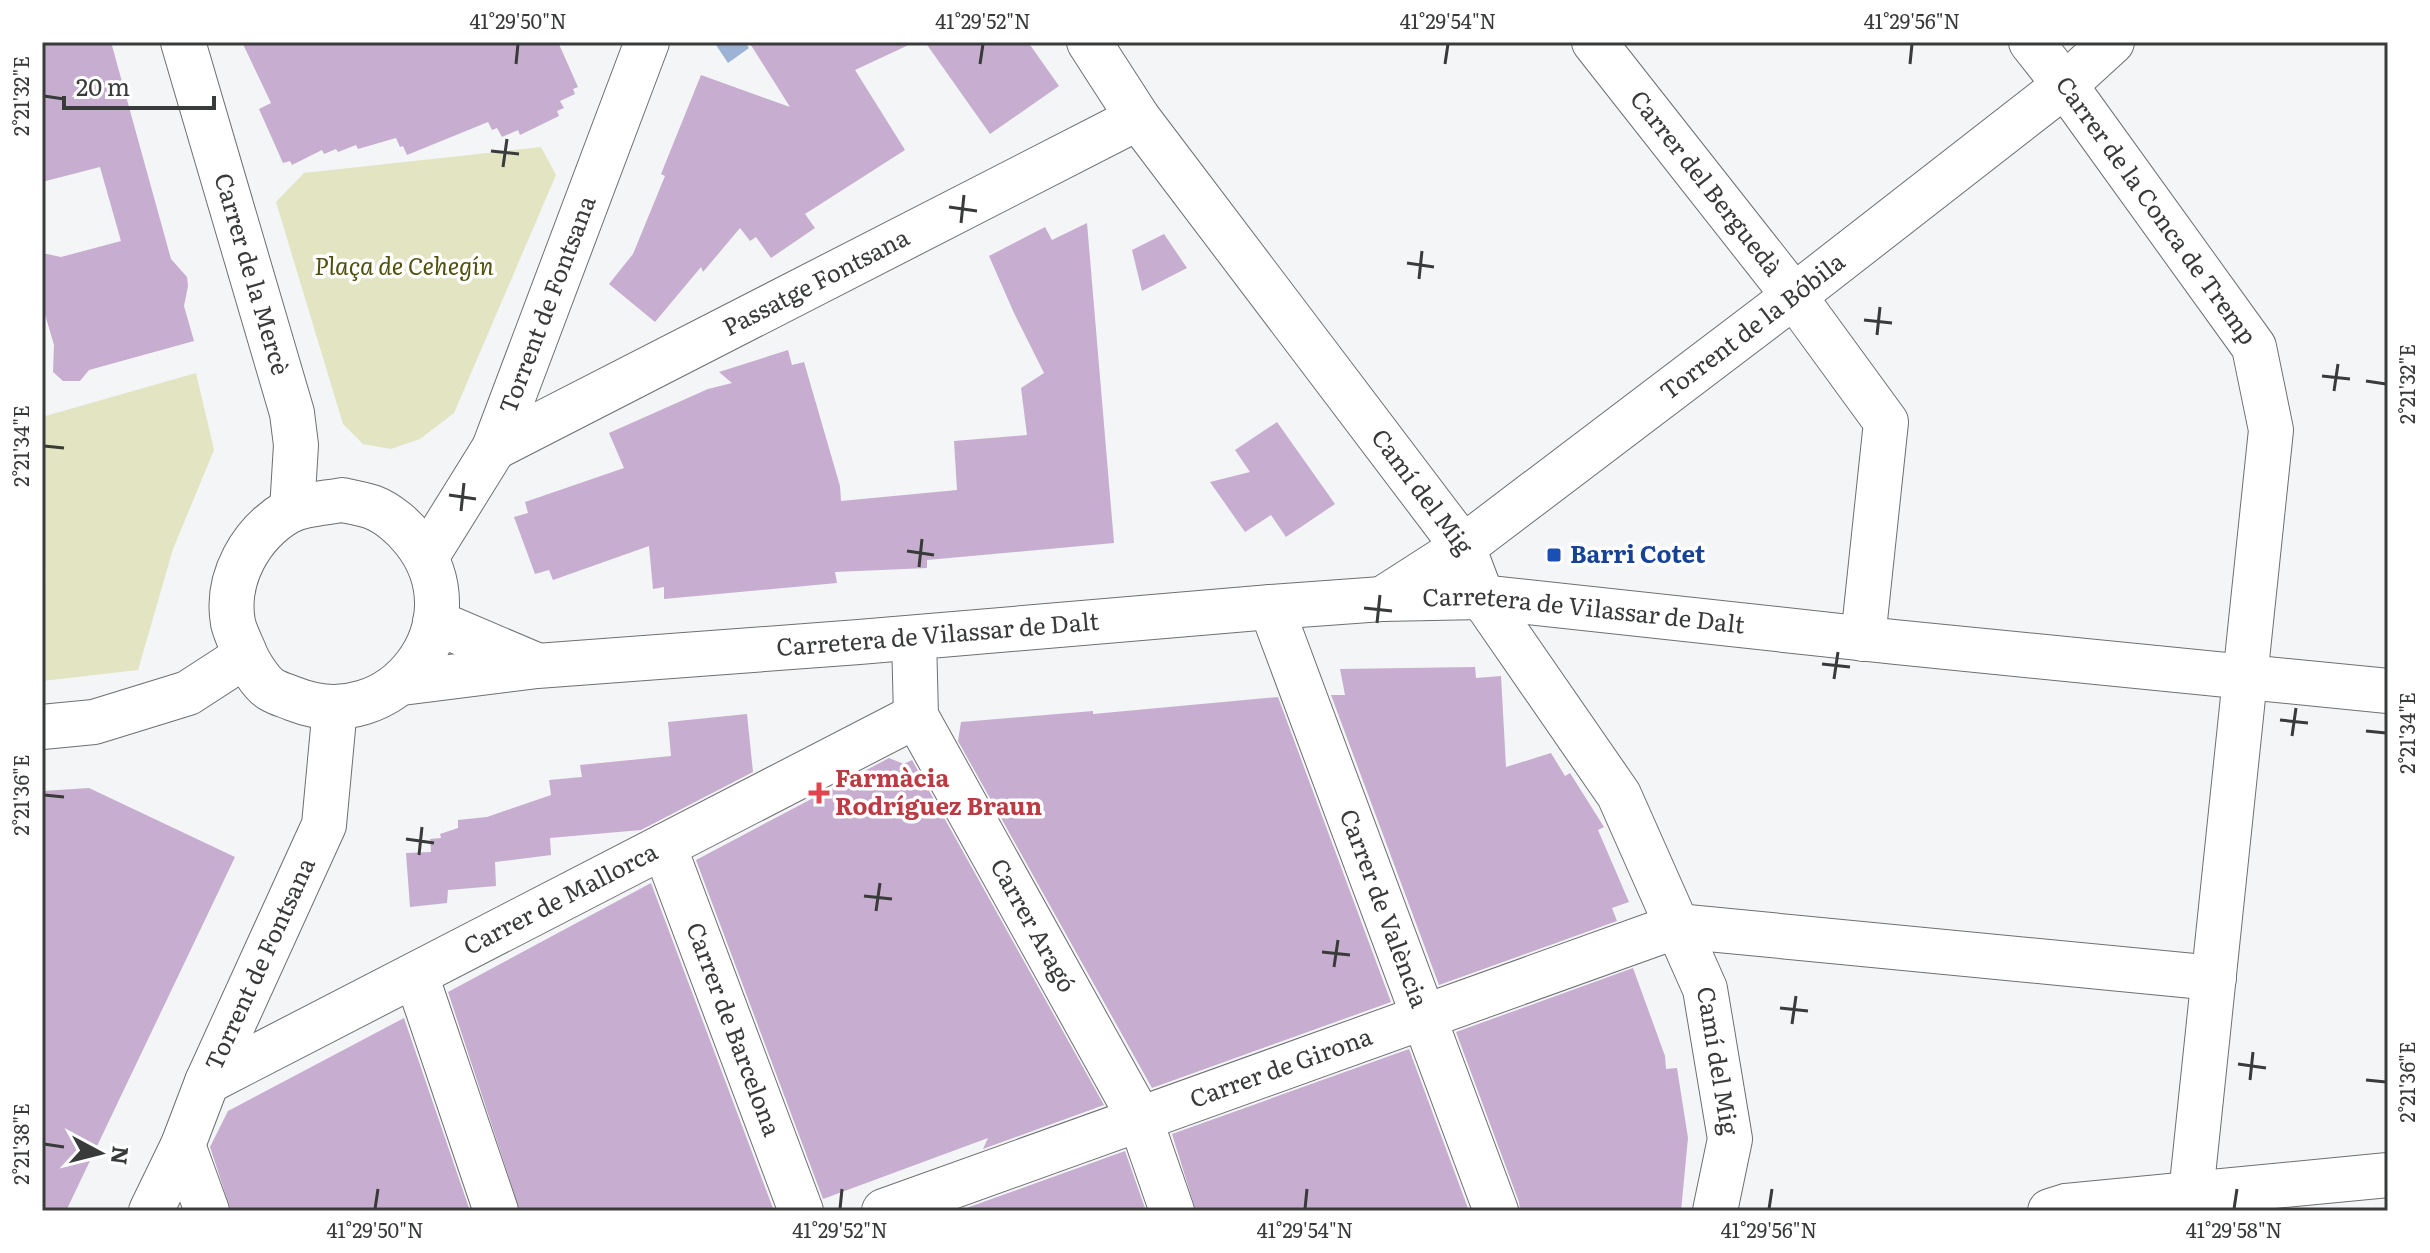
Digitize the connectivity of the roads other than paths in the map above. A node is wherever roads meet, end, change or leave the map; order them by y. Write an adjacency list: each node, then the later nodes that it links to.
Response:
1 (183, 42): 11 (street, Carrer de la Mercè)
2 (647, 42): 10 (street, Torrent de Fontsana)
3 (1089, 42): 8 (street, Camí del Mig)
4 (1594, 42): 9 (street, Carrer del Berguedà)
5 (2031, 42): 7 (street, Carrer de la Conca de Tremp)
6 (2112, 42): 7 (street, Torrent de la Bóbila)
7 (2065, 85): 9 (street, Torrent de la Bóbila); 22 (street, Carrer de la Conca de Tremp)
8 (1138, 118): 10 (street, Passatge Fontsana); 12 (street, Camí del Mig)
9 (1794, 296): 12 (street, Torrent de la Bóbila); 19 (street, Carrer del Berguedà)
10 (494, 448): 13 (street, Torrent de Fontsana)
11 (292, 510): 13 (street); 20 (street)
12 (1463, 547): 14 (street, Camí del Mig); 15 (street, Torrent de la Bóbila)
13 (427, 556): 17 (street)
14 (1482, 597): 15 (street, Carretera de Vilassar de Dalt); 19 (street, Carretera de Vilassar de Dalt); 29 (street, Camí del Mig)
15 (1382, 599): 16 (street, Carretera de Vilassar de Dalt)
16 (1271, 607): 18 (street, Carretera de Vilassar de Dalt); 32 (street, Carrer de València)
17 (435, 622): 21 (street, Carretera de Vilassar de Dalt); 23 (street)
18 (914, 638): 21 (street, Carretera de Vilassar de Dalt); 26 (street, Carrer Aragó)
19 (1863, 639): 22 (street, Carretera de Vilassar de Dalt)
20 (245, 656): 25 (street); 27 (street)
21 (537, 666): 23 (street, Carretera de Vilassar de Dalt)
22 (2246, 675): 24 (street, Carretera de Vilassar de Dalt); 31 (street, Carrer de la Conca de Tremp)
23 (402, 683): 25 (street)
24 (2388, 691)
25 (335, 707): 33 (street, Torrent de Fontsana)
26 (916, 716): 28 (street, Carrer de Mallorca); 34 (street, Carrer Aragó)
27 (42, 727)
28 (664, 846): 30 (street, Carrer de Mallorca); 42 (street, Carrer de Barcelona)
29 (1677, 926): 31 (street); 32 (street, Carrer de Girona); 46 (street, Camí del Mig)
30 (416, 975): 33 (street, Carrer de Mallorca); 41 (street)
31 (2214, 978): 37 (street, Carrer de la Conca de Tremp)
32 (1424, 1018): 34 (street, Carrer de Girona); 45 (street, Carrer de València)
33 (207, 1082): 35 (street, Torrent de Fontsana)
34 (1140, 1119): 43 (street, Carrer de Girona); 44 (street, Carrer Aragó)
35 (183, 1145): 39 (street, Torrent de Fontsana); 40 (street)
36 (2388, 1175): 37 (street)
37 (2191, 1194): 38 (street)
38 (2061, 1209)
39 (151, 1211)
40 (207, 1211)
41 (496, 1211)
42 (801, 1211)
43 (884, 1211)
44 (1172, 1211)
45 (1496, 1211)
46 (1715, 1211)

